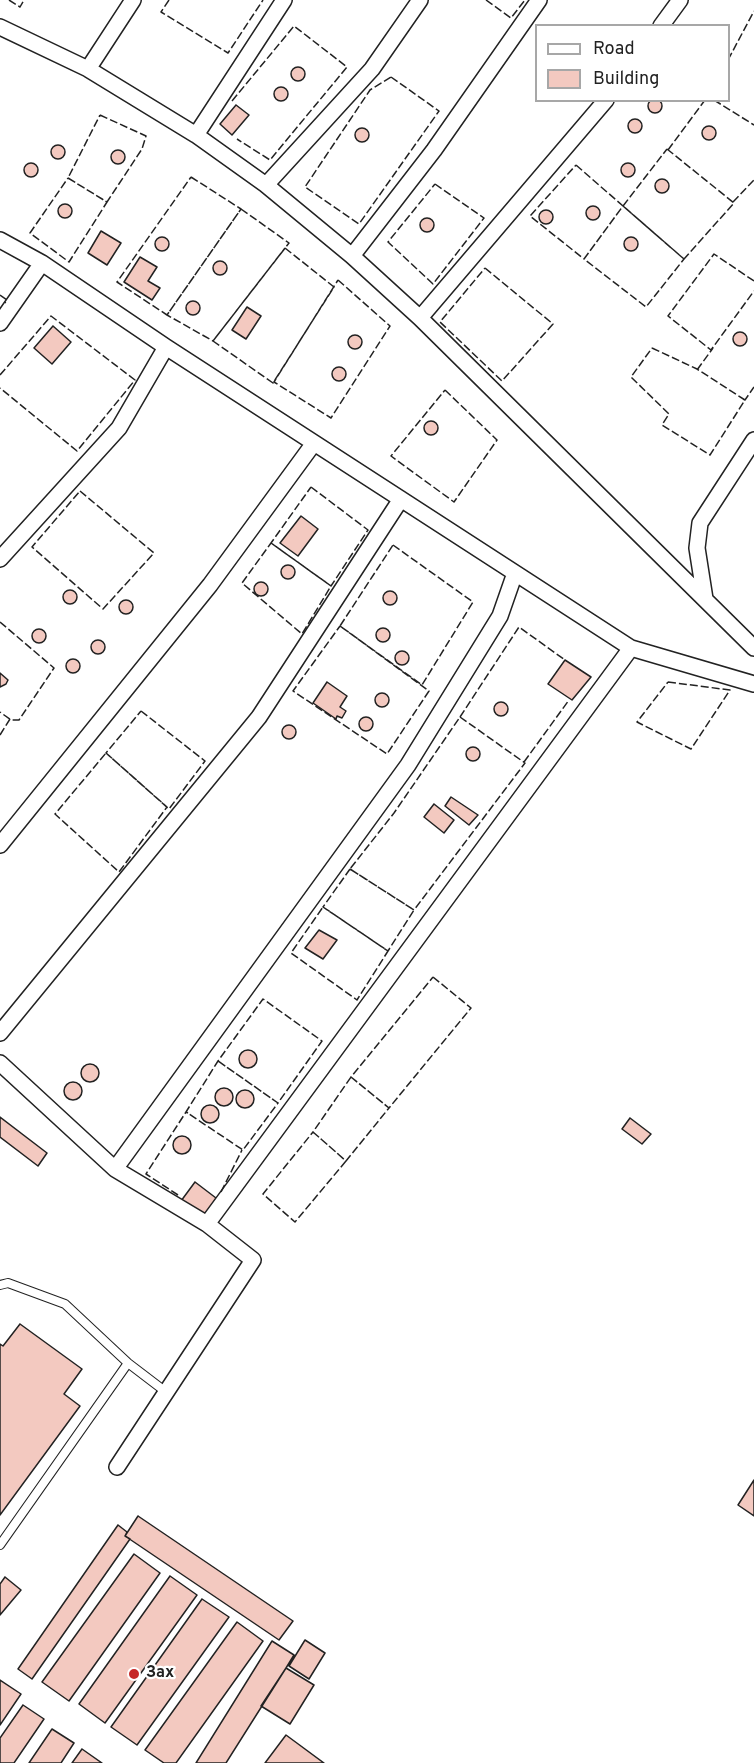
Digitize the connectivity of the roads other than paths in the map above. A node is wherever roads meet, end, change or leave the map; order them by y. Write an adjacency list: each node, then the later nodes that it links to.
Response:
1 (133, 0): 8 (street)
2 (284, 0): 10 (street)
3 (420, 0): 11 (street)
4 (539, 0): 13 (street)
5 (680, 0): 6 (street)
6 (662, 24)
7 (0, 27): 8 (street)
8 (88, 69): 10 (street)
9 (604, 102): 15 (street)
10 (196, 135): 11 (street)
11 (266, 185): 13 (street)
12 (0, 240): 14 (street)
13 (352, 256): 15 (street)
14 (42, 263): 16 (street); 17 (street)
15 (420, 318): 23 (street)
16 (0, 322)
17 (166, 347): 19 (street); 21 (street)
18 (754, 440): 23 (street)
19 (314, 443): 20 (street); 27 (street)
20 (400, 499): 22 (street); 28 (street)
21 (0, 559)
22 (515, 573): 24 (street); 30 (street)
23 (705, 600): 25 (street)
24 (631, 648): 26 (street); 31 (street)
25 (754, 648)
26 (754, 684)
27 (0, 845)
28 (0, 1033)
29 (0, 1064): 30 (street)
30 (115, 1169): 31 (street)
31 (207, 1224): 34 (street)
32 (0, 1285): 33 (lane)
33 (128, 1363): 34 (lane); 36 (lane)
34 (166, 1392): 35 (street)
35 (117, 1467)
36 (0, 1545)

